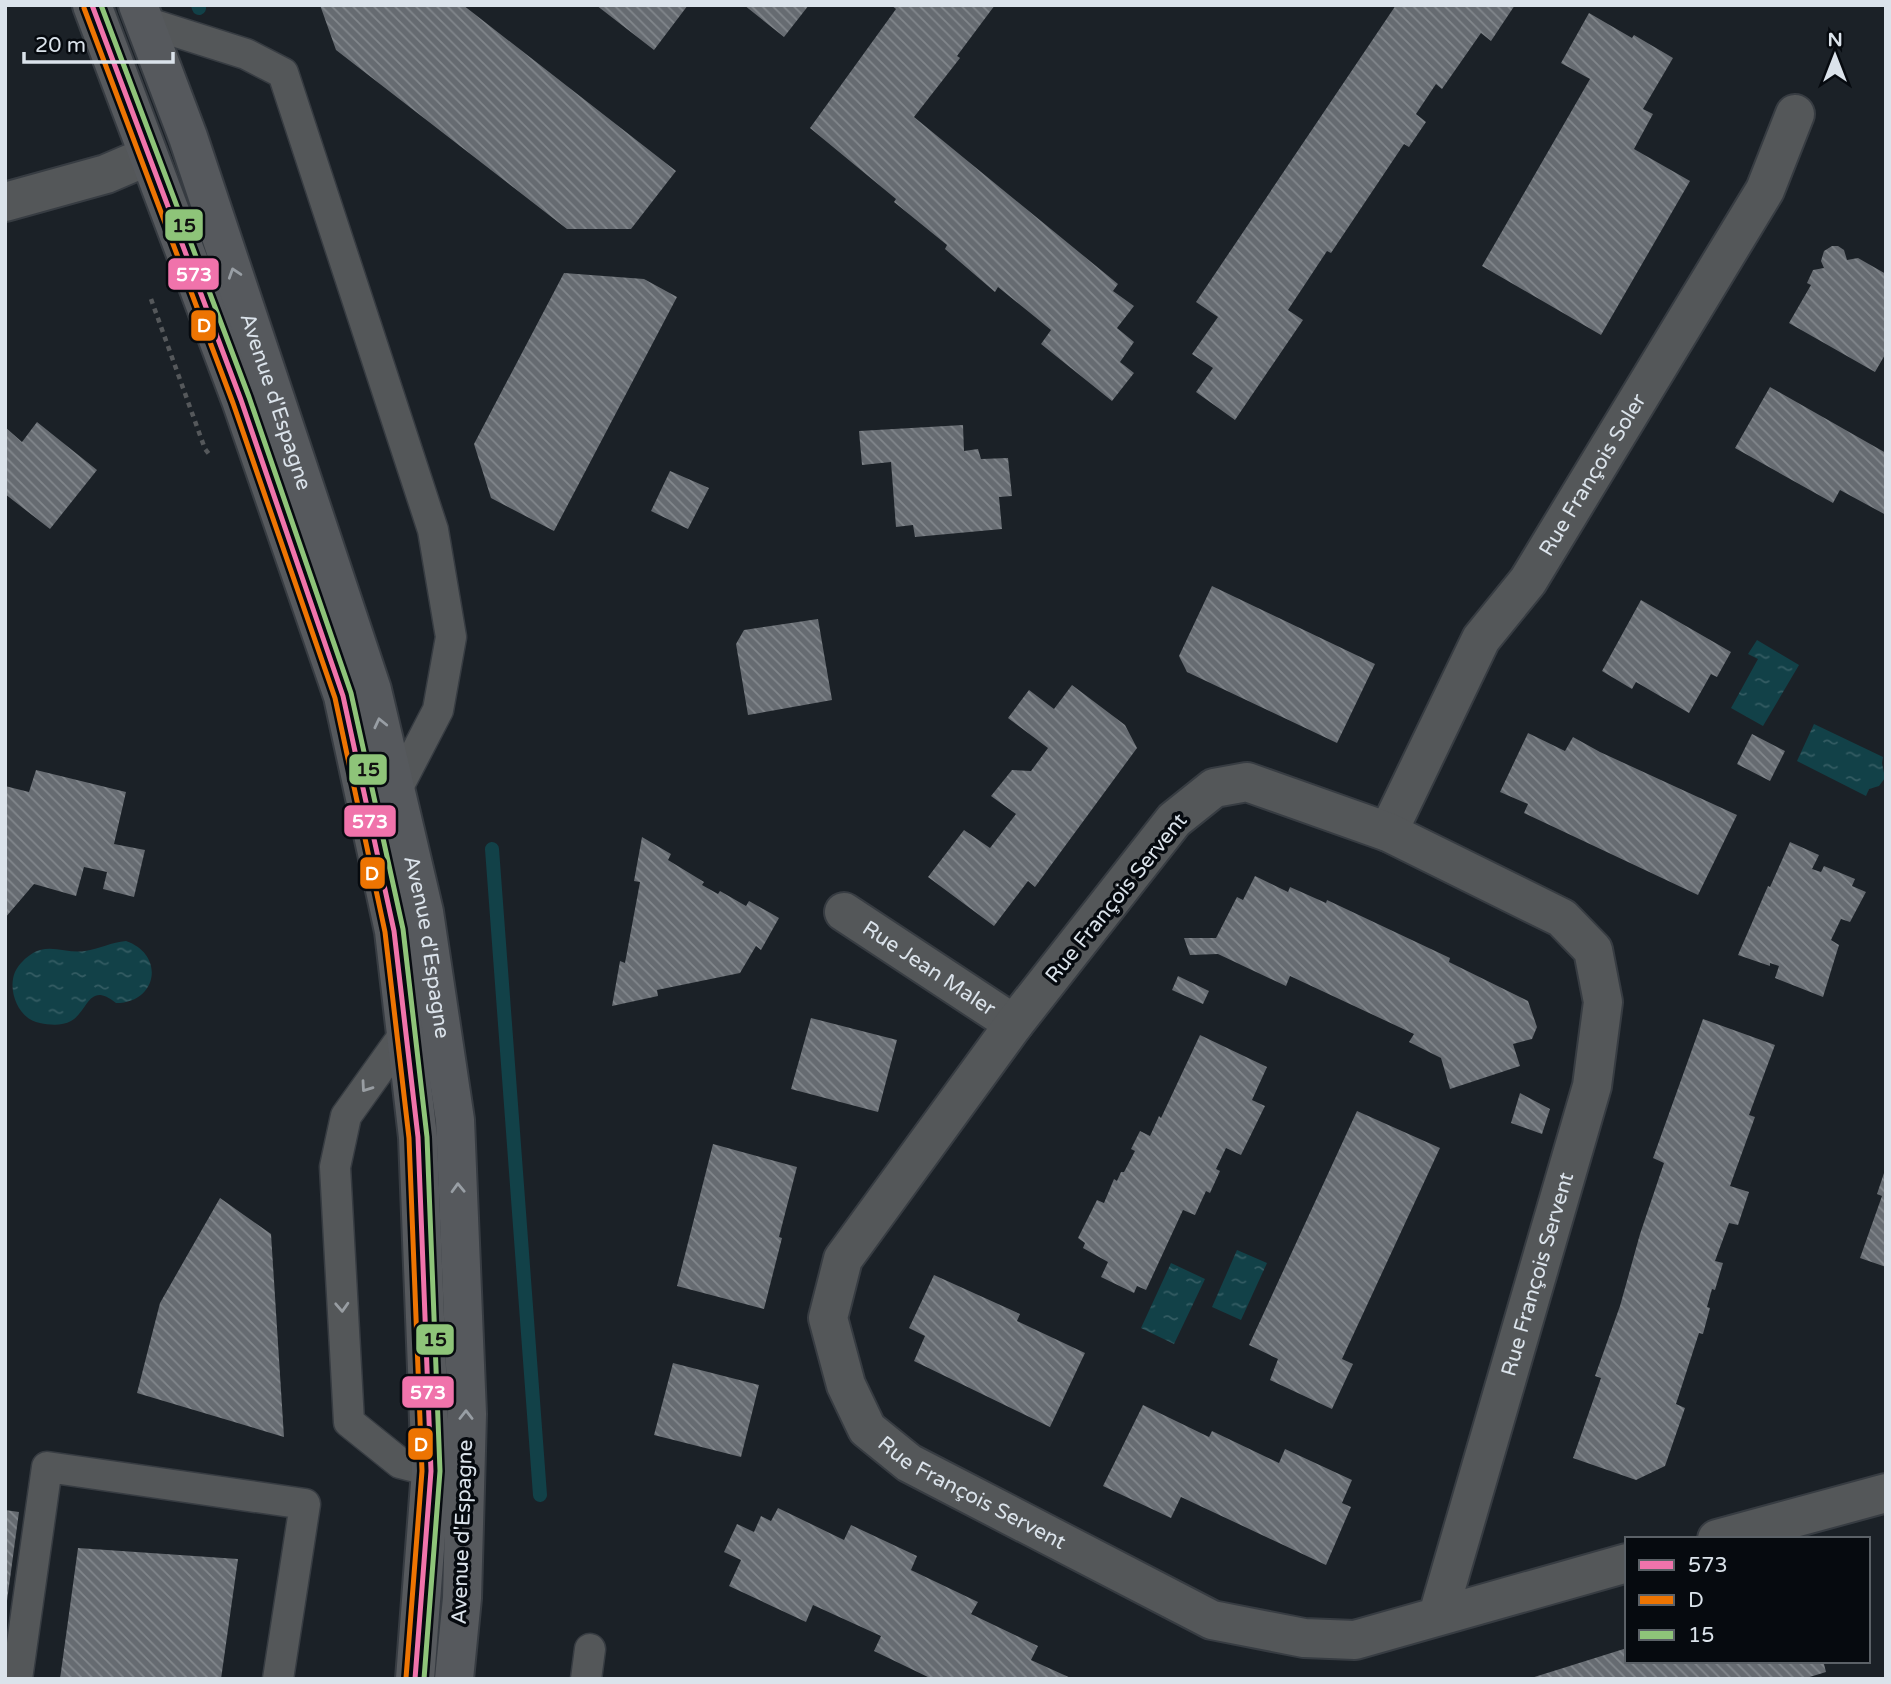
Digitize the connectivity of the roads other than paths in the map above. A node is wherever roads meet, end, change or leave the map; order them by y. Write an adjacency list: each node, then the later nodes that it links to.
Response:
1 (92, 5): 4 (main road, Avenue d'Espagne)
2 (141, 14): 6 (main road, Avenue d'Espagne, one-way to 2); 6 (lane)
3 (1795, 114): 7 (street, Rue François Soler)
4 (148, 156): 5 (street); 10 (main road, Avenue d'Espagne)
5 (5, 202)
6 (396, 791): 20 (main road, Avenue d'Espagne, one-way to 6)
7 (1388, 832): 9 (street, Rue François Servent); 15 (street, Rue François Servent)
8 (844, 912): 9 (street, Rue Jean Maler)
9 (1014, 1024): 15 (street, Rue François Servent)
10 (407, 1032): 11 (main road, Avenue d'Espagne); 11 (lane, one-way to 11)
11 (431, 1471): 19 (main road, Avenue d'Espagne)
12 (1886, 1493): 13 (street)
13 (1724, 1537)
14 (1625, 1564): 15 (street, Rue François Servent)
15 (1438, 1615)
16 (590, 1649): 21 (lane)
17 (17, 1679): 18 (lane)
18 (278, 1679)
19 (415, 1679)
20 (454, 1679)
21 (586, 1679)

